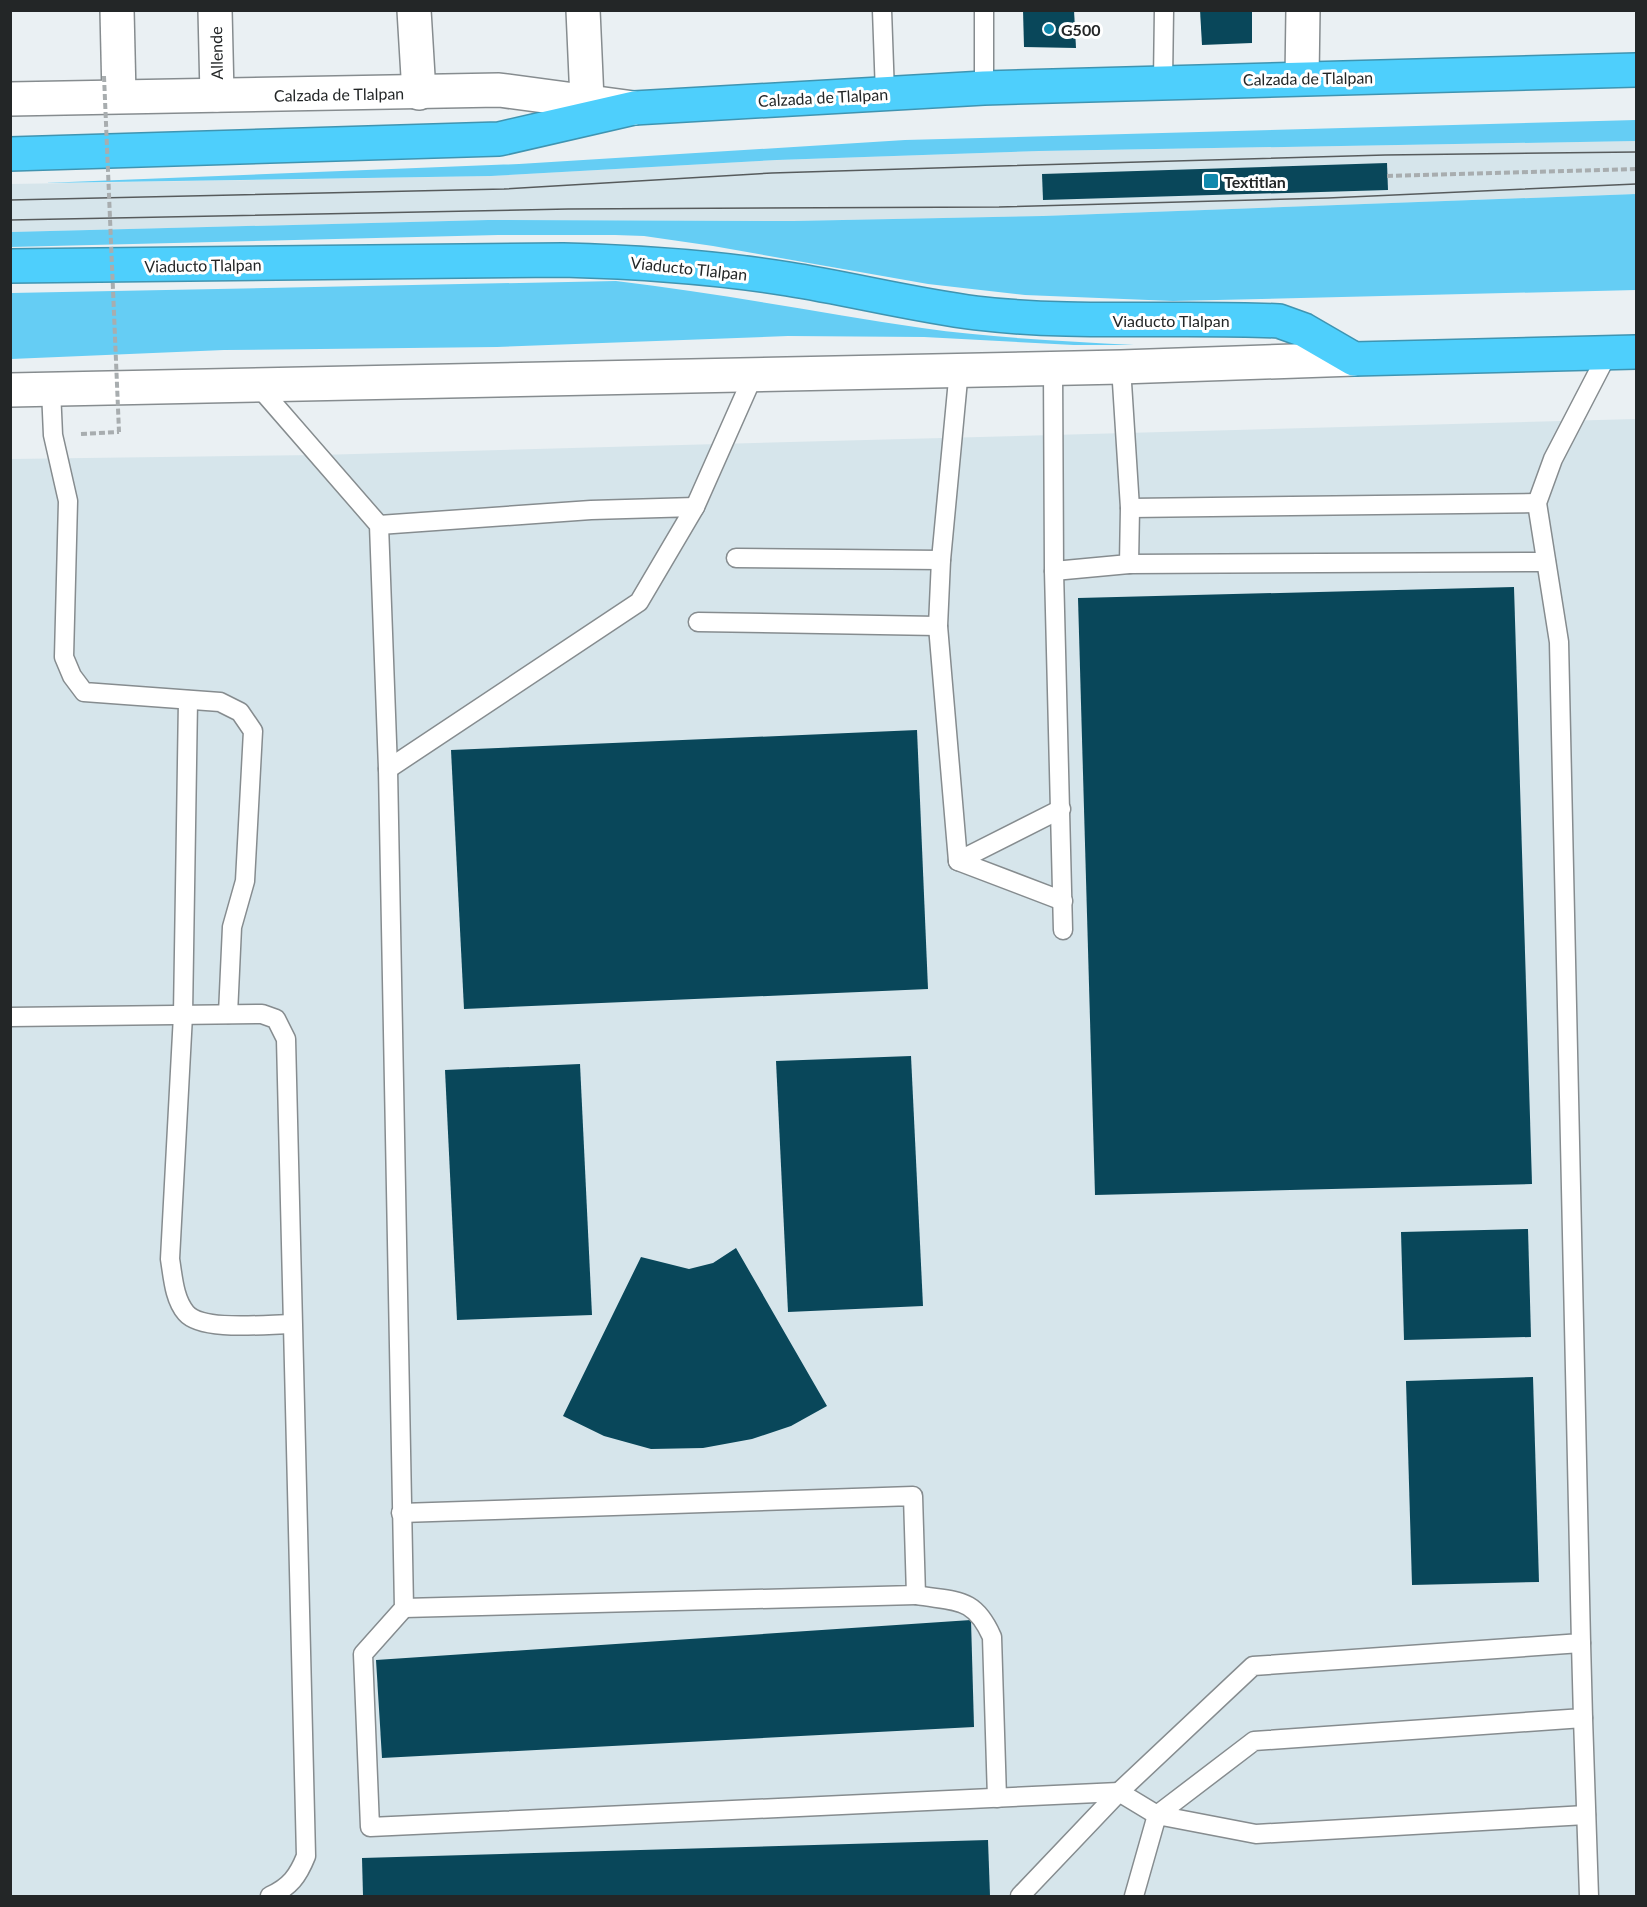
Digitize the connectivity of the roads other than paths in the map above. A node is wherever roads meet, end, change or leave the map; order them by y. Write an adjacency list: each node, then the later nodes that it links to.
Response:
1 (117, 10): 12 (main road)
2 (215, 10): 16 (main road, Allende)
3 (414, 10): 14 (main road)
4 (583, 10): 18 (main road)
5 (882, 10): 15 (lane)
6 (984, 10): 13 (lane)
7 (1164, 10): 11 (lane)
8 (1303, 10): 10 (main road)
9 (1636, 70): 10 (highway, Calzada de Tlalpan)
10 (1302, 78): 11 (highway, Calzada de Tlalpan)
11 (1163, 81): 13 (highway, Calzada de Tlalpan)
12 (111, 86): 16 (main road, Calzada de Tlalpan); 17 (main road, Calzada de Tlalpan)
13 (984, 88): 15 (highway, Calzada de Tlalpan)
14 (418, 93): 16 (main road, Calzada de Tlalpan); 18 (main road, Calzada de Tlalpan)
15 (885, 94): 19 (highway, Calzada de Tlalpan)
16 (217, 95)
17 (10, 99)
18 (587, 100): 19 (main road, Calzada de Tlalpan)
19 (634, 108): 20 (highway)
20 (10, 154)
21 (10, 266): 23 (highway, Viaducto Tlalpan)
22 (1622, 352): 23 (highway); 31 (lane)
23 (1354, 359): 25 (main road)
24 (1053, 367): 25 (main road); 26 (main road); 39 (lane)
25 (1121, 367): 33 (lane)
26 (959, 369): 27 (main road); 36 (lane)
27 (754, 374): 28 (main road); 32 (lane)
28 (258, 386): 30 (main road); 34 (lane)
29 (10, 390): 30 (main road)
30 (51, 390): 42 (lane)
31 (1537, 503): 33 (lane); 37 (lane)
32 (695, 507): 34 (lane); 43 (lane)
33 (1130, 508): 38 (lane)
34 (379, 525): 43 (lane)
35 (736, 558): 36 (lane)
36 (941, 560): 41 (lane)
37 (1546, 562): 38 (lane); 55 (lane)
38 (1129, 564): 39 (lane)
39 (1054, 571): 44 (lane)
40 (698, 622): 41 (lane)
41 (938, 626): 45 (lane)
42 (188, 700): 48 (lane); 49 (lane)
43 (388, 769): 52 (lane)
44 (1061, 809): 45 (lane); 46 (lane)
45 (958, 861): 46 (lane)
46 (1063, 901): 47 (lane)
47 (1063, 930)
48 (228, 1014): 49 (lane); 51 (lane)
49 (183, 1015): 50 (lane); 51 (lane)
50 (10, 1017)
51 (292, 1324): 61 (lane)
52 (401, 1513): 53 (lane); 54 (lane)
53 (916, 1595): 54 (lane); 58 (lane)
54 (404, 1608): 58 (lane)
55 (1581, 1644): 56 (lane); 57 (lane)
56 (1583, 1718): 59 (lane); 60 (lane)
57 (1119, 1792): 58 (lane); 59 (lane); 62 (lane)
58 (997, 1798)
59 (1157, 1815): 60 (lane); 63 (lane)
60 (1586, 1815): 64 (lane)
61 (270, 1896)
62 (1020, 1896)
63 (1134, 1896)
64 (1589, 1896)

